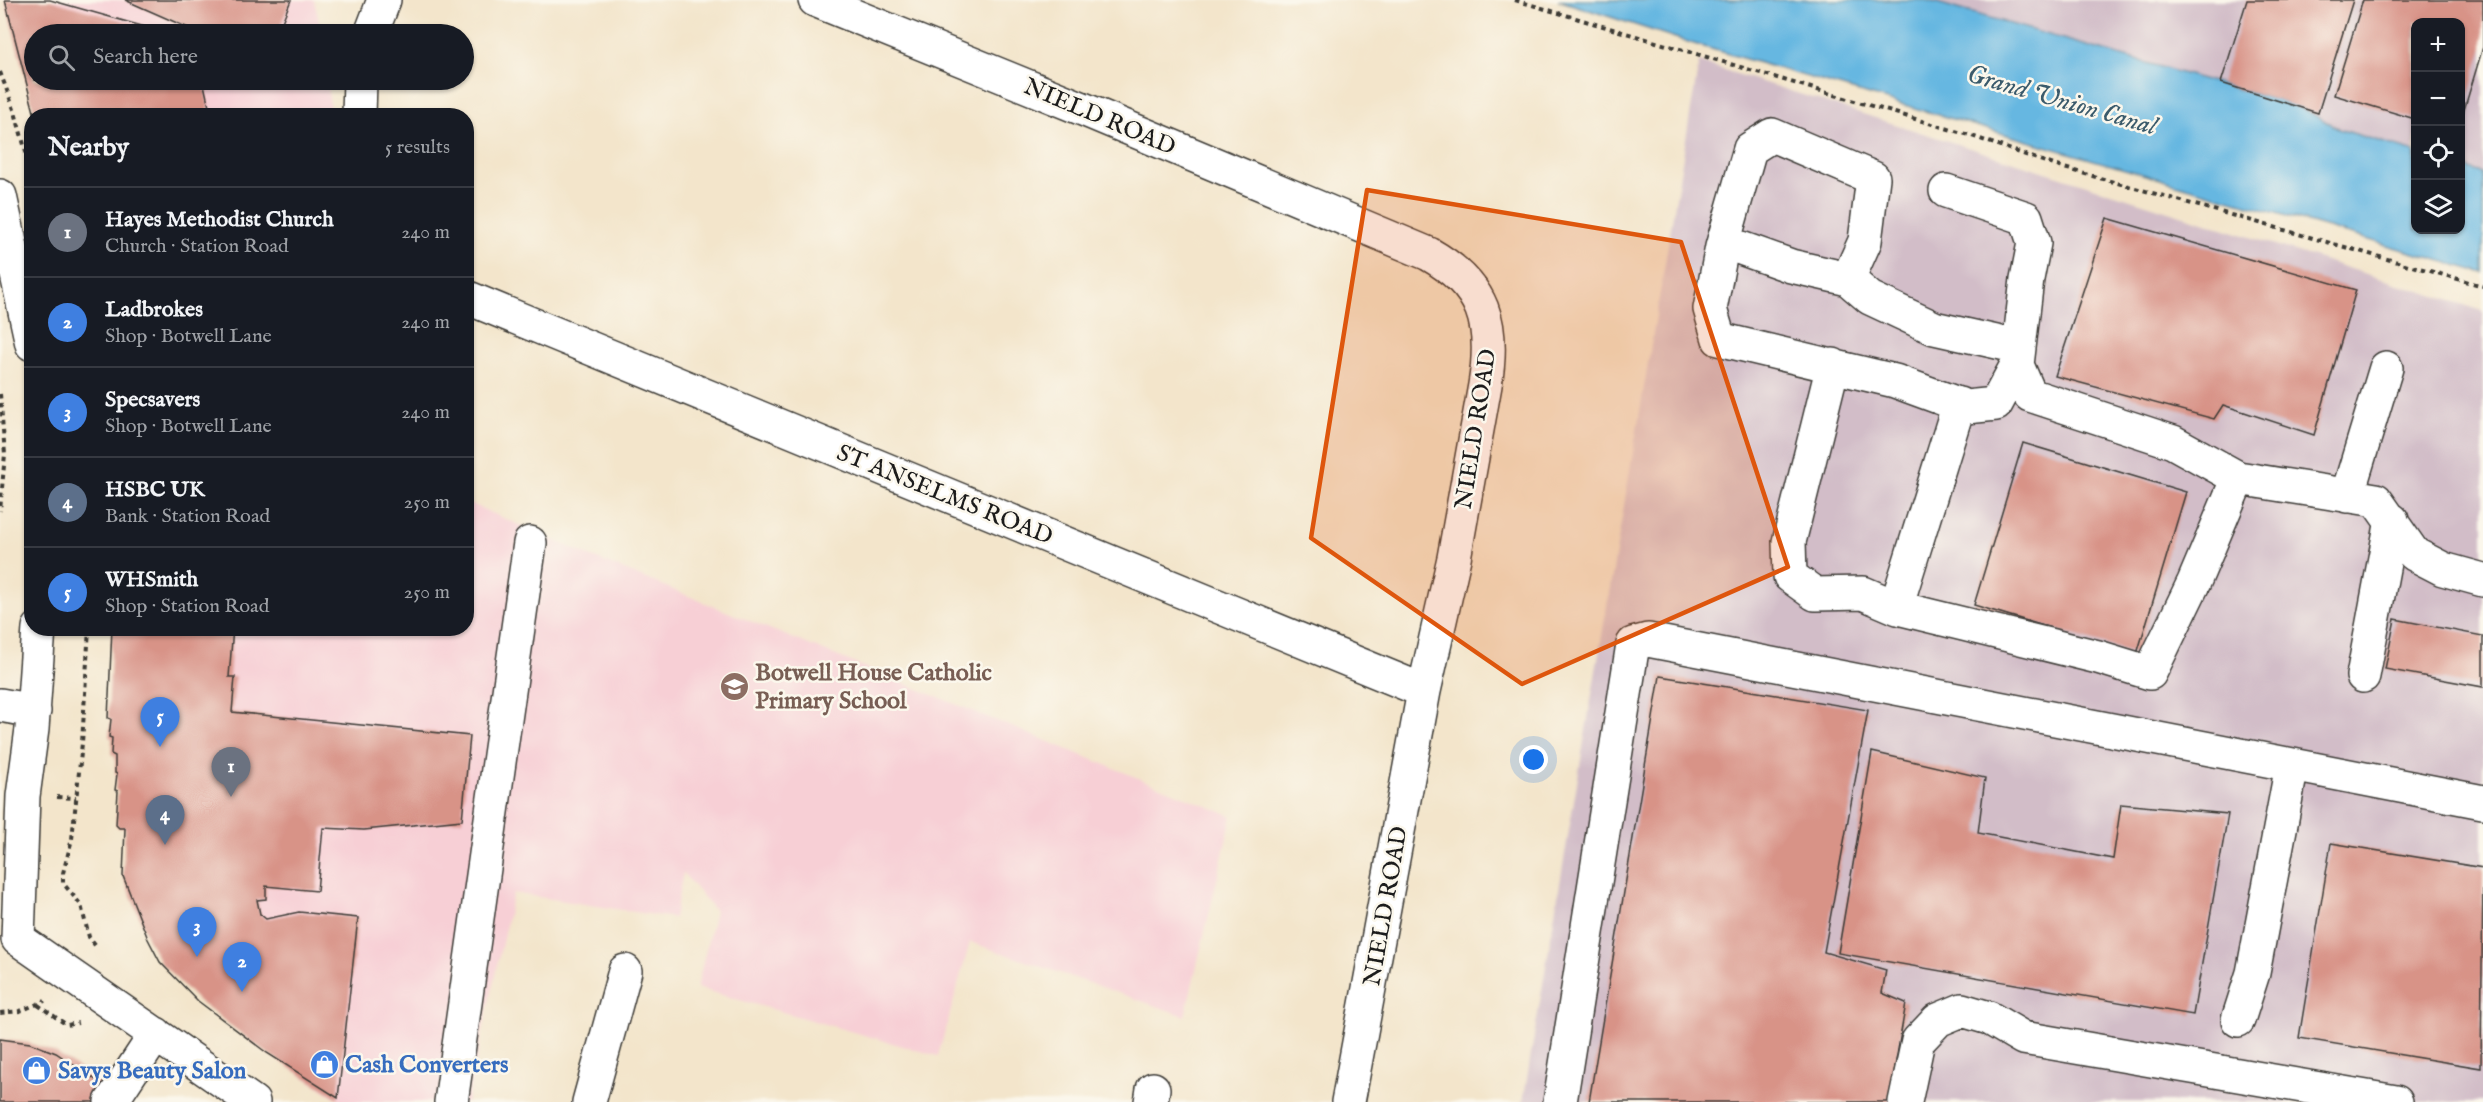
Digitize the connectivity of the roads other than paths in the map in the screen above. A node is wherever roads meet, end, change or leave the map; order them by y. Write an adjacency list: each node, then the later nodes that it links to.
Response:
1 (384, 0): 3 (street)
2 (815, 0): 24 (street, NIELD ROAD)
3 (374, 24)
4 (360, 90): 5 (street)
5 (359, 108)
6 (1946, 191): 12 (street)
7 (0, 196): 11 (street)
8 (1724, 242): 9 (street); 9 (street); 13 (street)
9 (1848, 279): 12 (street)
10 (474, 301): 24 (street, ST ANSELMS ROAD)
11 (24, 308)
12 (2018, 356): 15 (street); 16 (street)
13 (1833, 365): 15 (street); 21 (street)
14 (2386, 368): 17 (street)
15 (1959, 404): 21 (street)
16 (2238, 478): 17 (street); 21 (street)
17 (2347, 496): 18 (street)
18 (2392, 520): 20 (street); 23 (street)
19 (531, 543): 35 (street)
20 (2483, 580)
21 (1898, 608)
22 (39, 636): 26 (street)
23 (2363, 676)
24 (1424, 691): 37 (street, NIELD ROAD)
25 (0, 705): 26 (street)
26 (34, 711): 29 (street)
27 (2292, 765): 28 (street); 31 (street); 38 (street)
28 (2483, 802)
29 (9, 944): 32 (street)
30 (625, 971): 36 (street)
31 (2238, 1020)
32 (156, 1034): 33 (street); 34 (street)
33 (111, 1102)
34 (253, 1102)
35 (451, 1102)
36 (589, 1102)
37 (1348, 1102)
38 (1560, 1102)
39 (1905, 1102): 40 (street)
40 (2396, 1102)

